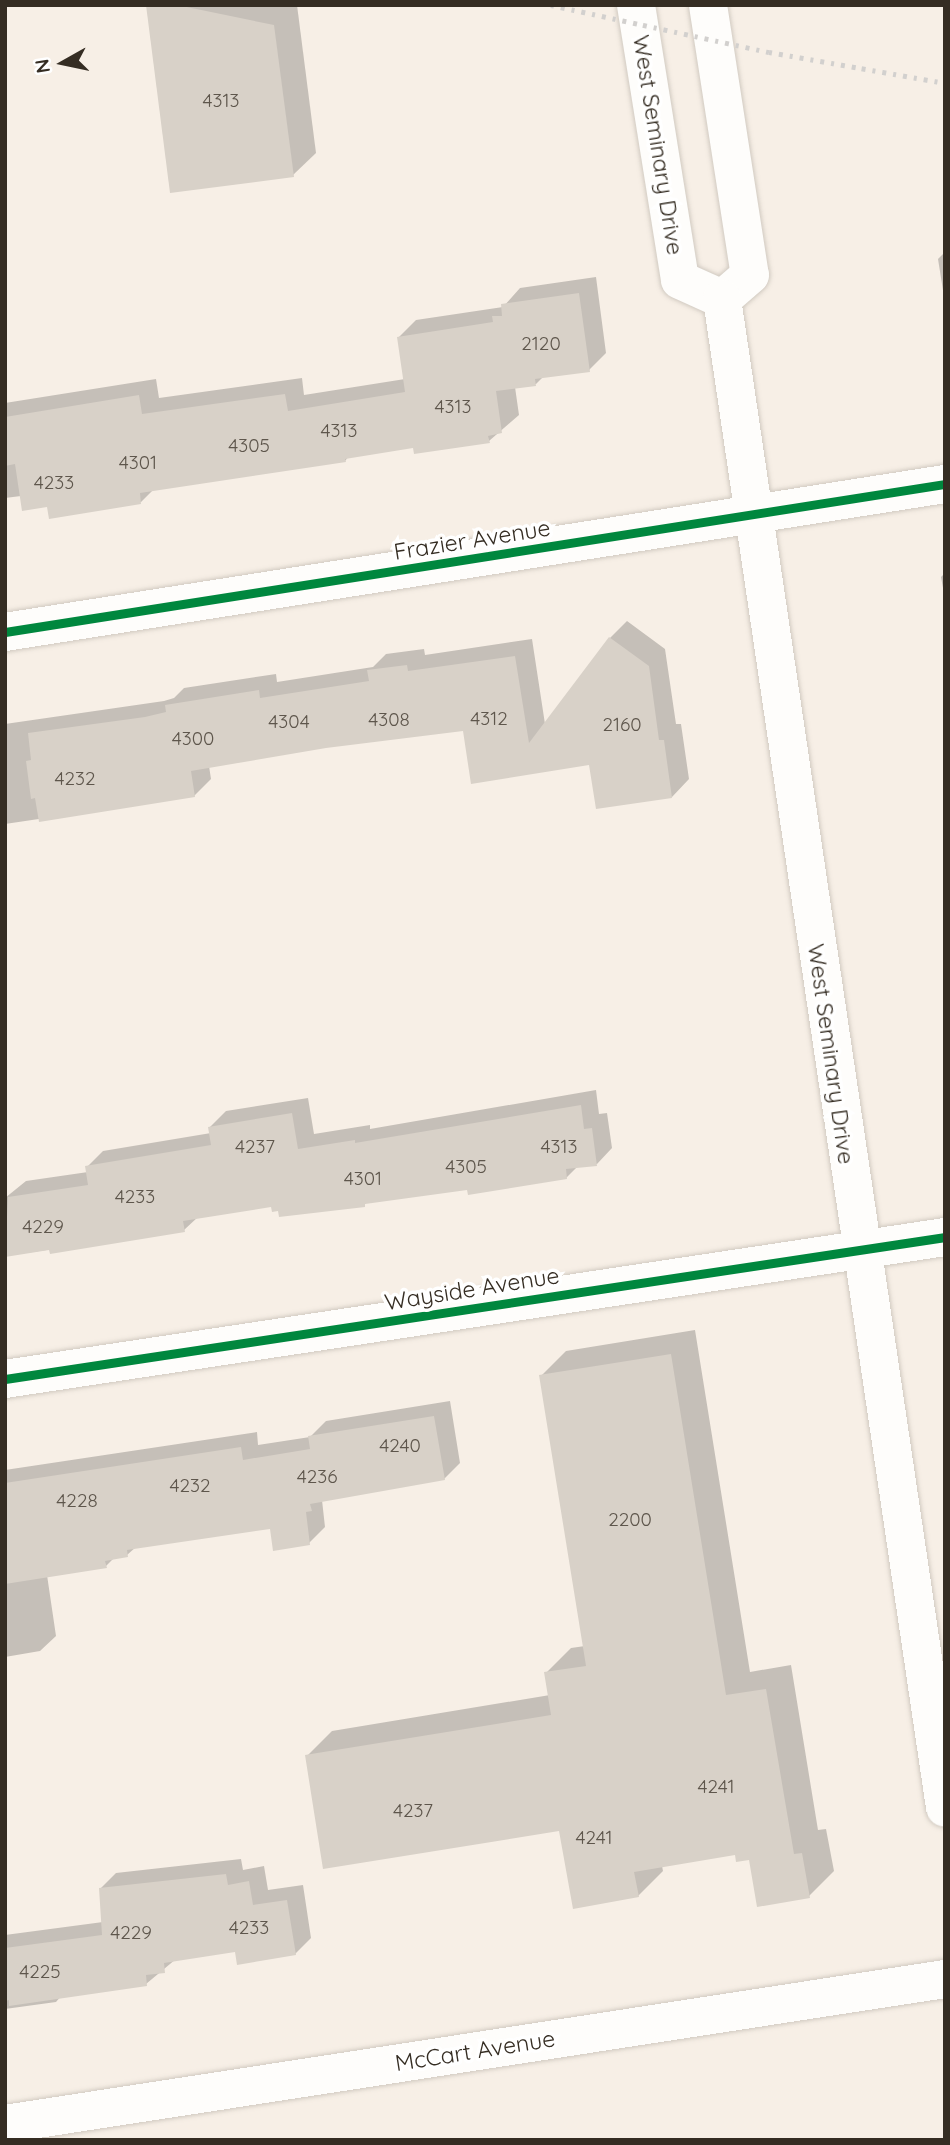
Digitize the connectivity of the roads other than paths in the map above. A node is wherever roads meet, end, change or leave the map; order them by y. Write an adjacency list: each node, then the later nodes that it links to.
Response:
1 (636, 5): 3 (main road, West Seminary Drive)
2 (708, 5): 3 (main road)
3 (722, 299): 5 (main road, West Seminary Drive)
4 (945, 484): 5 (main road, Frazier Avenue)
5 (753, 514): 6 (main road, Frazier Avenue); 8 (main road, West Seminary Drive)
6 (5, 632)
7 (945, 1237): 8 (main road, Wayside Avenue)
8 (860, 1249): 9 (main road, Wayside Avenue); 10 (main road, West Seminary Drive)
9 (5, 1379)
10 (945, 1808)
11 (945, 1979): 12 (main road, McCart Avenue)
12 (5, 2124)

